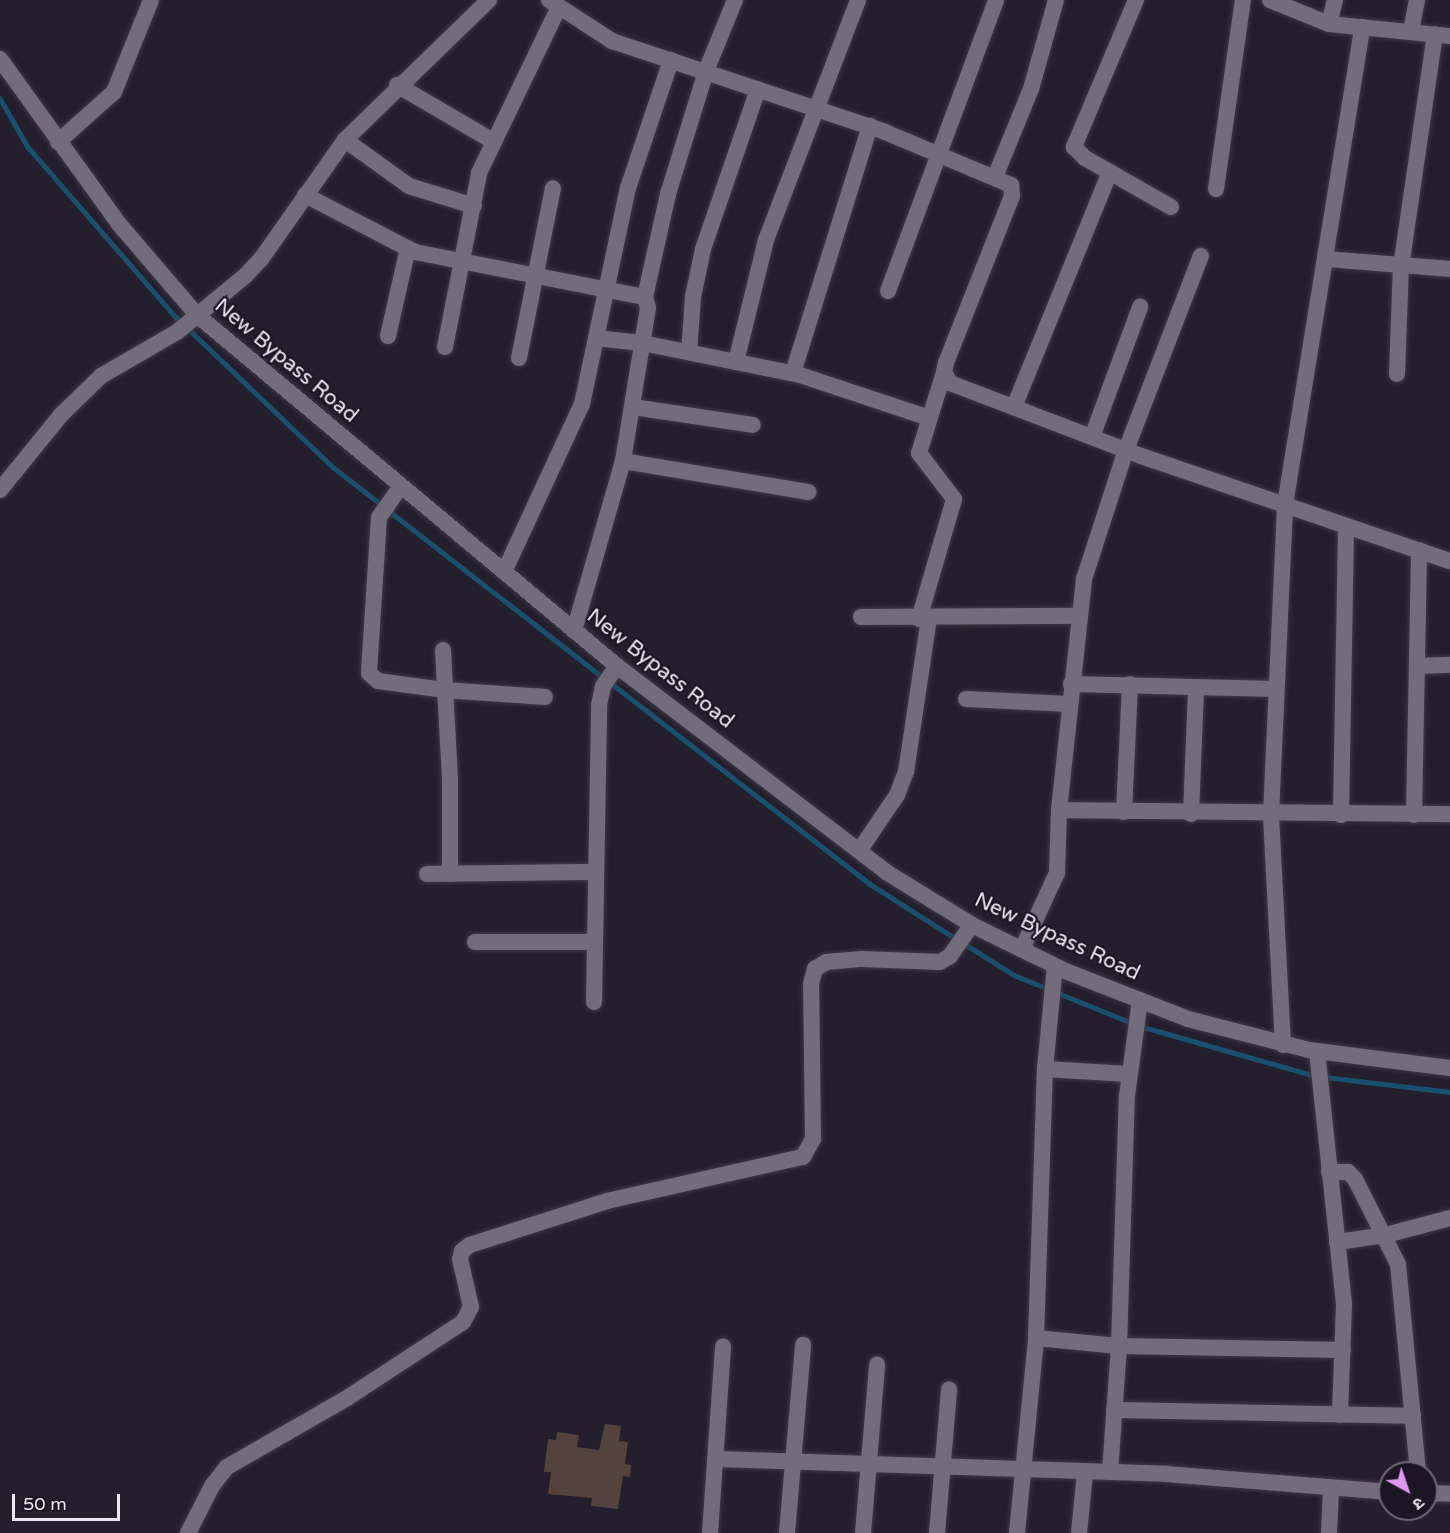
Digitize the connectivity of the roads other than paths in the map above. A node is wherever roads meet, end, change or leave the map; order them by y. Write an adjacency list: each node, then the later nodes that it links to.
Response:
1 (151, 0): 26 (street)
2 (858, 0): 22 (street)
3 (996, 0): 27 (street)
4 (1056, 0): 29 (street)
5 (1136, 0): 28 (street)
6 (1243, 0): 31 (street)
7 (1270, 0): 13 (street)
8 (1335, 0): 13 (street)
9 (1417, 0): 15 (street)
10 (731, 1): 19 (street)
11 (481, 2): 20 (street)
12 (554, 3): 18 (street); 25 (street)
13 (1329, 24): 14 (street)
14 (1362, 27): 15 (street); 37 (street)
15 (1411, 31): 16 (street)
16 (1442, 35): 39 (street)
17 (0, 59): 26 (street, New Bypass Road)
18 (671, 60): 19 (street); 42 (street)
19 (706, 71): 21 (street); 44 (street)
20 (398, 85): 24 (street); 25 (street)
21 (759, 89): 22 (street); 51 (street)
22 (816, 107): 23 (street); 53 (street)
23 (870, 126): 27 (street); 55 (street)
24 (345, 140): 32 (street); 33 (street)
25 (493, 141): 33 (street)
26 (58, 142): 46 (street, New Bypass Road)
27 (941, 155): 29 (street); 43 (street)
28 (1110, 172): 34 (street); 58 (street)
29 (995, 177): 54 (street)
30 (553, 188): 41 (street)
31 (1216, 189)
32 (305, 195): 35 (street); 46 (street)
33 (474, 206): 38 (street)
34 (1171, 207)
35 (408, 248): 38 (street); 47 (street)
36 (1201, 256): 62 (street)
37 (1326, 260): 39 (street); 67 (street)
38 (460, 262): 41 (street); 50 (street)
39 (1401, 267): 40 (street); 56 (street)
40 (1450, 269)
41 (534, 278): 42 (street); 52 (street)
42 (604, 289): 44 (street); 48 (street)
43 (888, 291)
44 (645, 297): 49 (street)
45 (1140, 307): 61 (street)
46 (194, 317): 64 (street, New Bypass Road); 65 (street)
47 (388, 336)
48 (596, 338): 49 (street); 71 (street)
49 (642, 343): 51 (street); 57 (street)
50 (445, 347)
51 (689, 352): 53 (street)
52 (519, 358)
53 (736, 362): 55 (street)
54 (944, 372): 58 (street); 59 (street)
55 (793, 373): 59 (street)
56 (1397, 374)
57 (633, 407): 60 (street); 63 (street)
58 (1014, 407): 61 (street)
59 (930, 418): 74 (street)
60 (753, 425)
61 (1092, 437): 62 (street)
62 (1126, 450): 67 (street); 72 (street)
63 (623, 460): 66 (street); 75 (street)
64 (401, 486): 71 (street, New Bypass Road); 84 (street)
65 (0, 490)
66 (808, 492)
67 (1286, 505): 68 (street); 83 (street)
68 (1346, 526): 69 (street); 93 (street)
69 (1419, 550): 70 (street); 78 (street)
70 (1450, 561)
71 (504, 572): 75 (street, New Bypass Road)
72 (1079, 616): 74 (street); 80 (street)
73 (861, 617): 74 (street)
74 (924, 619): 95 (street)
75 (574, 631): 79 (street, New Bypass Road)
76 (443, 650): 84 (street)
77 (1450, 665): 78 (street)
78 (1417, 666): 94 (street)
79 (610, 676): 95 (street, New Bypass Road); 96 (street)
80 (1071, 684): 81 (street); 87 (street)
81 (1130, 684): 82 (street); 89 (street)
82 (1196, 687): 83 (street); 90 (street)
83 (1276, 689): 92 (street)
84 (445, 690): 85 (street); 98 (street)
85 (545, 697)
86 (966, 699): 87 (street)
87 (1069, 704): 88 (street)
88 (1059, 810): 89 (street); 102 (street)
89 (1124, 812): 90 (street)
90 (1191, 814): 92 (street)
91 (1450, 814): 94 (street)
92 (1272, 815): 93 (street); 106 (street)
93 (1341, 815): 94 (street)
94 (1414, 815)
95 (859, 851): 99 (street, New Bypass Road)
96 (595, 872): 98 (street); 101 (street)
97 (427, 874): 98 (street)
98 (450, 874)
99 (972, 926): 102 (street, New Bypass Road); 135 (street)
100 (474, 942): 101 (street)
101 (594, 942): 104 (street)
102 (1022, 950): 103 (street, New Bypass Road)
103 (1055, 966): 105 (street, New Bypass Road); 109 (street)
104 (594, 1002)
105 (1137, 1013): 106 (street, New Bypass Road); 110 (street)
106 (1283, 1045): 107 (street, New Bypass Road)
107 (1317, 1065): 108 (street, New Bypass Road); 111 (street)
108 (1450, 1068)
109 (1045, 1069): 110 (street); 115 (street)
110 (1128, 1074): 118 (street)
111 (1329, 1172): 113 (street); 114 (street)
112 (1450, 1218): 113 (street)
113 (1386, 1235): 114 (street); 124 (street)
114 (1337, 1242): 119 (street)
115 (1036, 1338): 118 (street); 130 (street)
116 (803, 1345): 127 (street)
117 (723, 1346): 125 (street)
118 (1119, 1346): 119 (street); 122 (street)
119 (1343, 1350): 123 (street)
120 (877, 1365): 128 (street)
121 (949, 1390): 129 (street)
122 (1114, 1410): 123 (street); 131 (street)
123 (1340, 1415): 124 (street)
124 (1413, 1416): 126 (street)
125 (718, 1459): 127 (street); 136 (street)
126 (1417, 1461)
127 (791, 1463): 128 (street); 137 (street)
128 (870, 1464): 129 (street); 138 (street)
129 (943, 1469): 130 (street); 139 (street)
130 (1023, 1471): 132 (street); 140 (street)
131 (1110, 1472): 132 (street); 133 (street)
132 (1085, 1473): 141 (street)
133 (1331, 1489): 134 (street); 142 (street)
134 (1378, 1491)
135 (188, 1533)
136 (710, 1533)
137 (787, 1533)
138 (863, 1533)
139 (937, 1533)
140 (1017, 1533)
141 (1079, 1533)
142 (1329, 1533)

